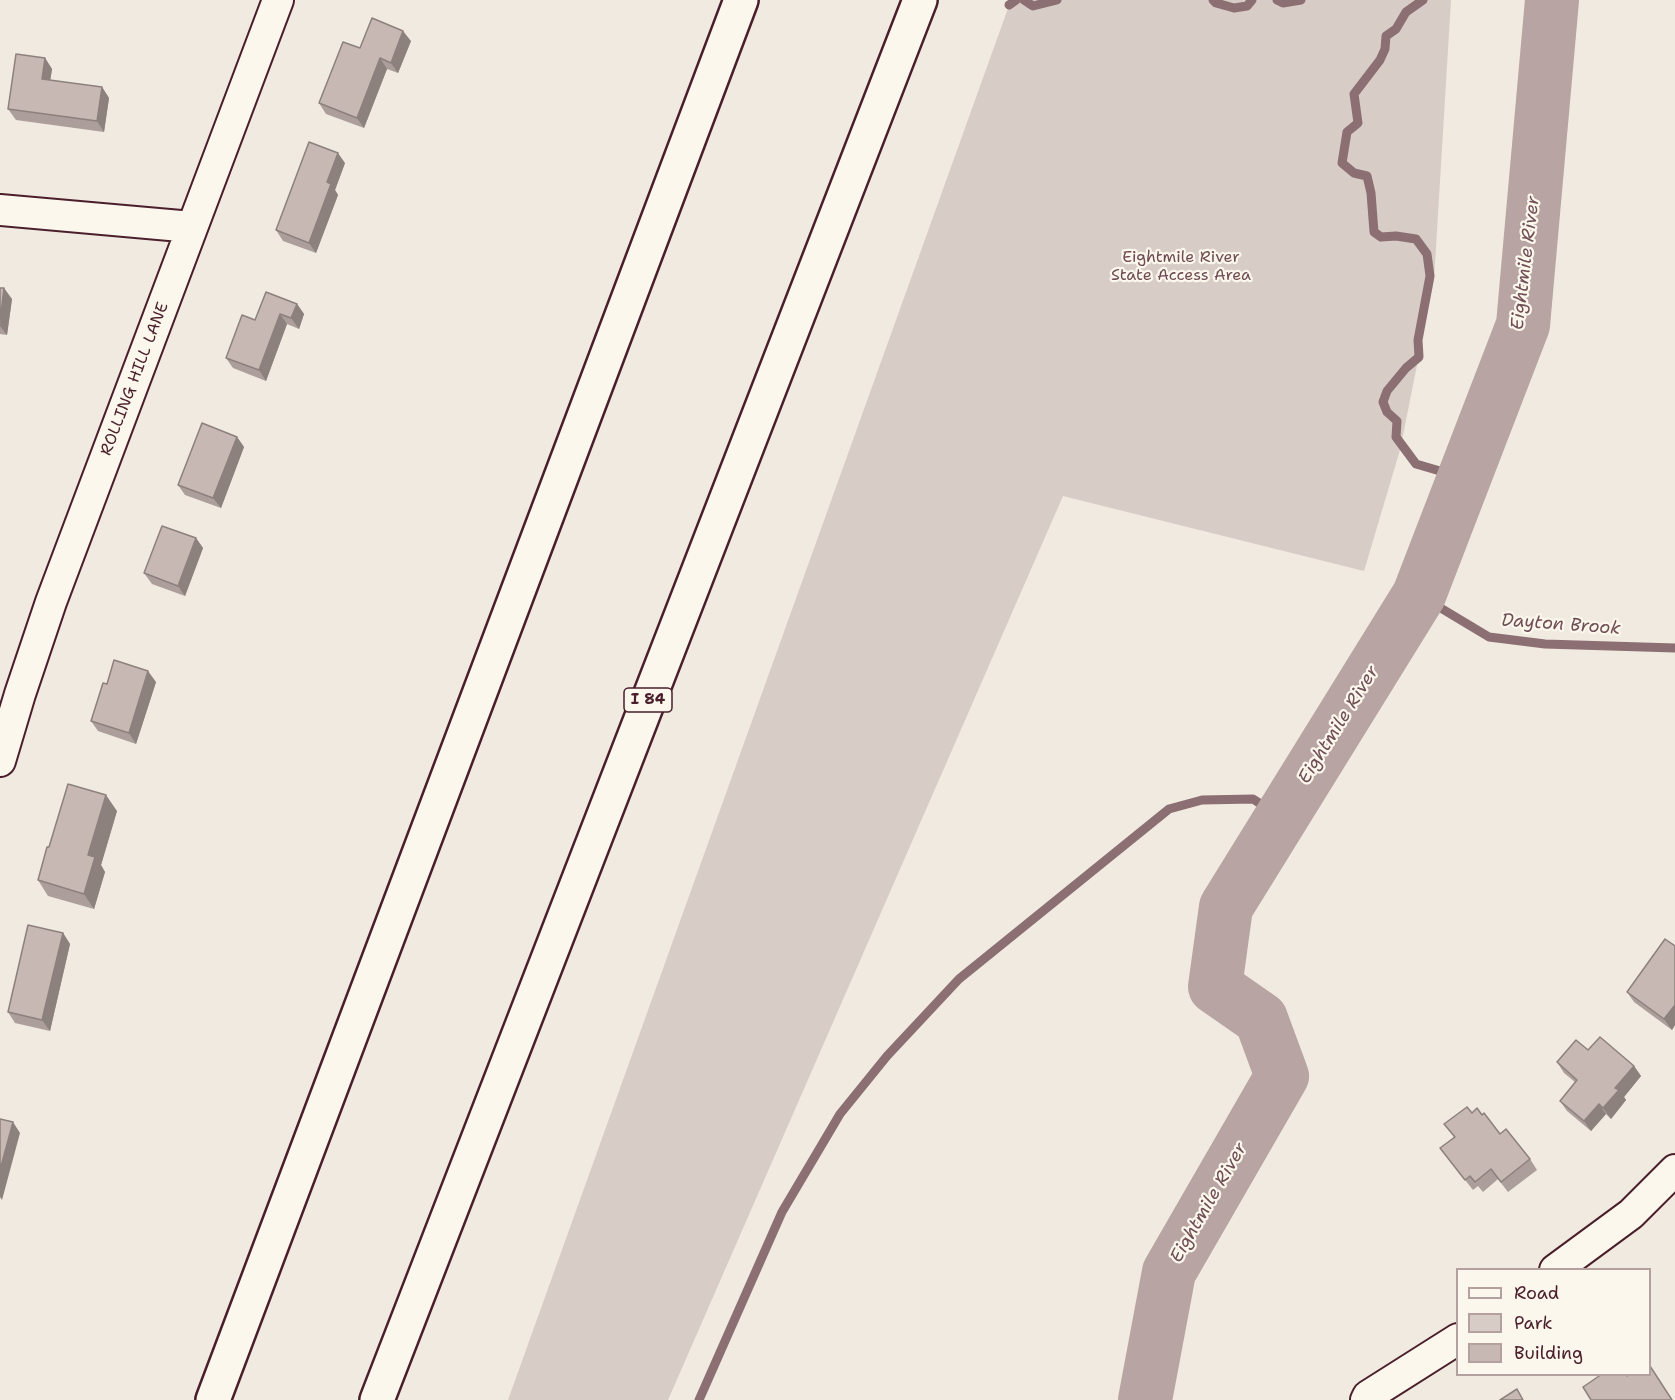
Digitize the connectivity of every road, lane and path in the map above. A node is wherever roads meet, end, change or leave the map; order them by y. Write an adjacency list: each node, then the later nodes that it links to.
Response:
1 (278, 0): 5 (street, ROLLING HILL LANE)
2 (741, 0): 10 (highway)
3 (920, 0): 11 (highway, I 84)
4 (0, 210): 5 (street)
5 (192, 227): 6 (street, ROLLING HILL LANE)
6 (0, 761)
7 (1675, 1170): 8 (street)
8 (1556, 1268)
9 (1456, 1340): 12 (street)
10 (213, 1400)
11 (377, 1400)
12 (1366, 1400)

